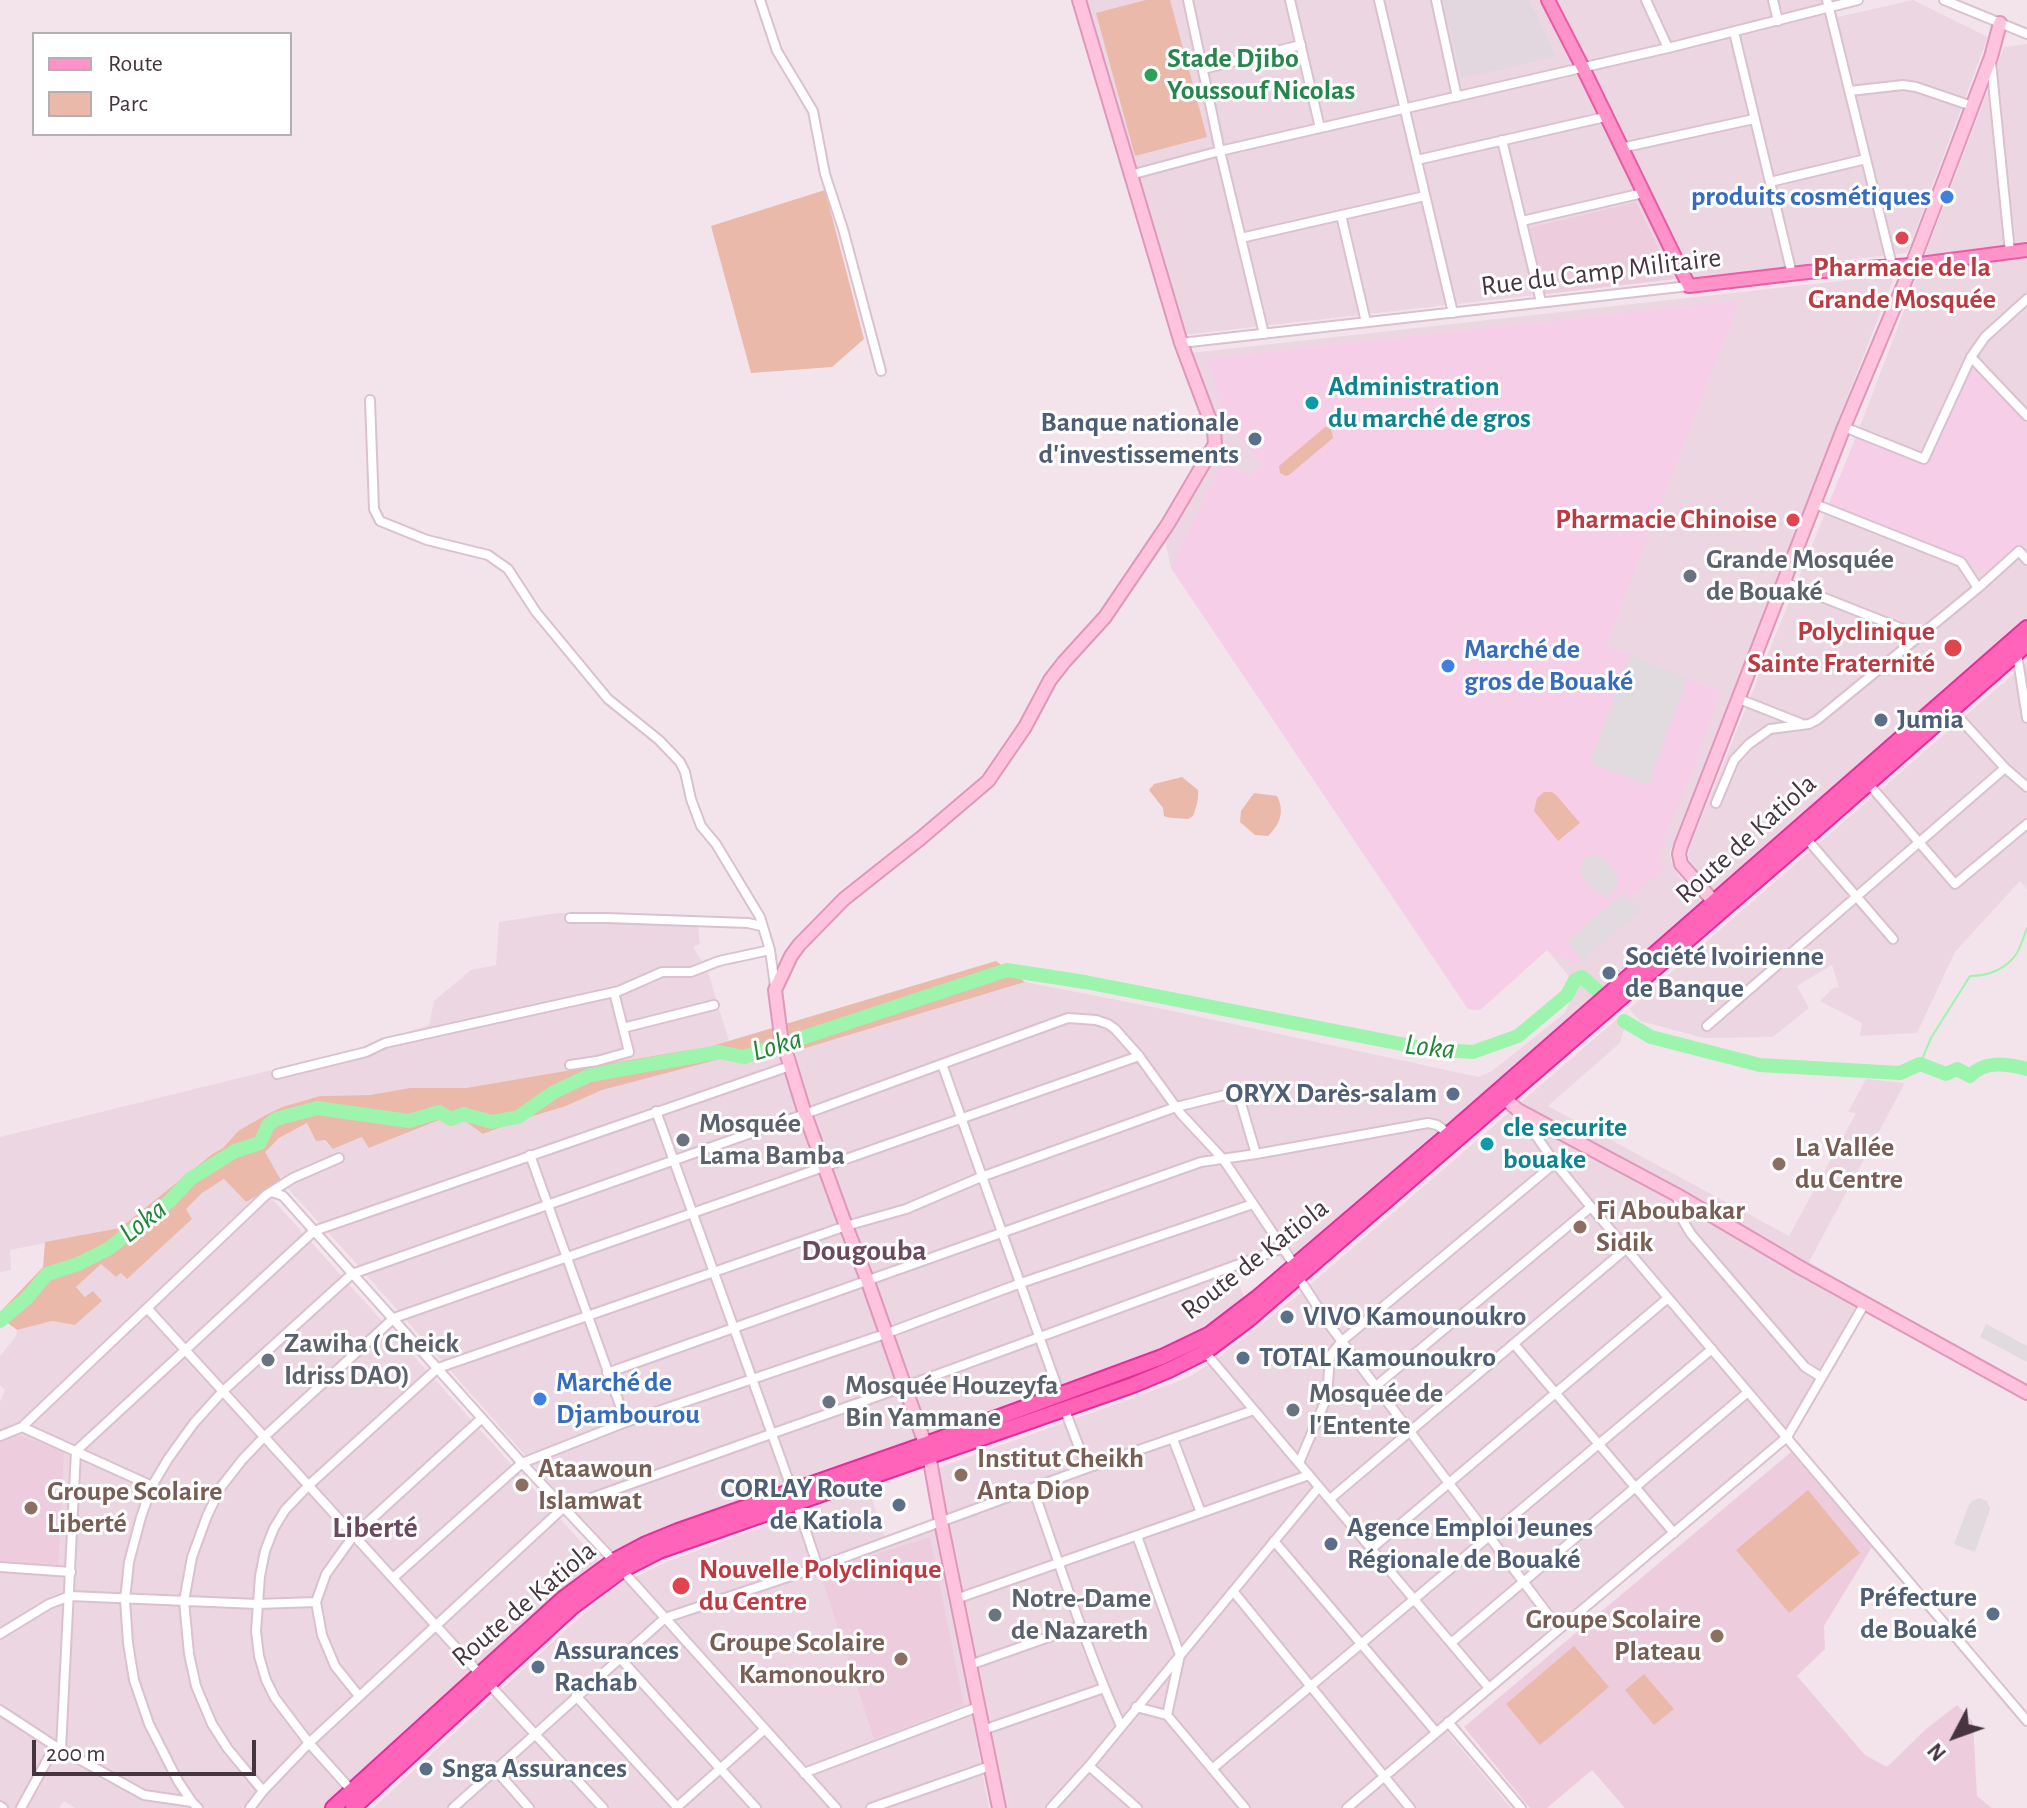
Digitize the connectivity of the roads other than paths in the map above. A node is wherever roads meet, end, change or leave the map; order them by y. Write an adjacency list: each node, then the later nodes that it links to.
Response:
1 (760, 0): 54 (street)
2 (1079, 0): 34 (street)
3 (1188, 0): 21 (street)
4 (1290, 0): 17 (street)
5 (1379, 0): 25 (street)
6 (1436, 0): 23 (street)
7 (1548, 0): 20 (main road)
8 (1646, 0): 18 (street)
9 (1773, 0): 13 (street)
10 (1858, 0): 12 (street)
11 (1944, 0): 14 (street)
12 (1828, 4): 13 (street); 22 (street)
13 (1778, 21): 15 (street)
14 (2000, 23): 16 (street); 19 (street)
15 (1734, 32): 18 (street); 27 (street)
16 (2027, 34)
17 (1301, 45): 21 (street); 28 (street)
18 (1668, 48): 20 (street)
19 (1991, 57): 24 (street); 42 (street)
20 (1583, 68): 23 (street); 26 (main road)
21 (1203, 69): 31 (street)
22 (1850, 91): 24 (street); 32 (street)
23 (1457, 97): 25 (street)
24 (1972, 106): 44 (street)
25 (1405, 108): 28 (street); 33 (street)
26 (1605, 117): 29 (street); 30 (main road)
27 (1754, 119): 30 (street); 35 (street)
28 (1320, 128): 31 (street)
29 (1502, 140): 33 (street); 39 (street)
30 (1621, 148): 36 (main road)
31 (1220, 151): 34 (street); 40 (street)
32 (1866, 159): 35 (street); 43 (street)
33 (1417, 160): 37 (street)
34 (1130, 175): 52 (street)
35 (1770, 182): 45 (street)
36 (1643, 193): 39 (street); 46 (main road)
37 (1425, 196): 38 (street); 49 (street)
38 (1341, 215): 40 (street); 50 (street)
39 (1522, 221): 48 (street)
40 (1241, 238): 51 (street)
41 (2027, 250): 42 (main road, Rue du Camp Militaire)
42 (2010, 252): 44 (main road, Rue du Camp Militaire)
43 (1892, 265): 44 (main road, Rue du Camp Militaire); 45 (main road, Rue du Camp Militaire)
44 (1912, 265): 57 (street)
45 (1792, 274): 46 (main road, Rue du Camp Militaire)
46 (1689, 286): 48 (street, Rue du Camp Militaire)
47 (2027, 299): 53 (street)
48 (1541, 302): 49 (street, Rue du Camp Militaire)
49 (1453, 313): 50 (street, Rue du Camp Militaire)
50 (1366, 322): 51 (street, Rue du Camp Militaire)
51 (1264, 334): 52 (street, Rue du Camp Militaire)
52 (1181, 343): 82 (street)
53 (1971, 357): 56 (street); 57 (street)
54 (881, 371)
55 (370, 400): 79 (street)
56 (2025, 411)
57 (1844, 427): 58 (street)
58 (1815, 504): 60 (street); 61 (street)
59 (2027, 560): 61 (street)
60 (1784, 582): 63 (street); 65 (street)
61 (1978, 588): 63 (street)
62 (2027, 628): 77 (highway, Route de Katiola)
63 (1918, 635): 68 (street)
64 (2022, 649): 66 (highway, Route de Katiola); 67 (street)
65 (1739, 699): 68 (street); 77 (street)
66 (1952, 710): 69 (street); 70 (highway, Route de Katiola)
67 (2027, 718)
68 (1804, 725): 72 (street)
69 (2005, 768): 71 (street); 75 (street)
70 (1868, 783): 74 (highway, Route de Katiola); 75 (street)
71 (2027, 787)
72 (1716, 803)
73 (2027, 824): 75 (street)
74 (1806, 838): 76 (street); 77 (highway, Route de Katiola)
75 (1919, 842): 76 (street)
76 (1856, 896): 80 (street); 85 (street)
77 (1718, 907): 92 (highway, Route de Katiola)
78 (570, 918): 79 (street)
79 (761, 926): 81 (street)
80 (1893, 939)
81 (770, 950): 82 (street); 83 (street)
82 (775, 990): 90 (street)
83 (614, 992): 86 (street); 91 (street)
84 (714, 1005): 86 (street)
85 (1707, 1026)
86 (623, 1028): 89 (street)
87 (1139, 1056): 88 (street); 93 (street); 97 (street)
88 (942, 1064): 96 (street); 97 (street)
89 (570, 1065)
90 (790, 1066): 95 (street); 96 (street)
91 (277, 1074)
92 (1501, 1095): 94 (street); 98 (highway, Route de Katiola); 120 (highway, Route de Katiola)
93 (1176, 1107): 99 (street); 102 (street); 106 (street)
94 (1518, 1110): 104 (street); 108 (street)
95 (656, 1111): 100 (street); 103 (street)
96 (805, 1114): 103 (street); 105 (street)
97 (960, 1118): 105 (street); 106 (street)
98 (1449, 1134): 99 (street); 120 (highway, Route de Katiola)
99 (1256, 1154): 102 (street)
100 (530, 1155): 110 (street); 114 (street)
101 (339, 1158): 107 (street)
102 (1223, 1159): 109 (street); 115 (street)
103 (674, 1160): 110 (street); 112 (street)
104 (1555, 1163): 111 (street); 132 (street)
105 (824, 1167): 112 (street); 113 (street)
106 (981, 1177): 113 (street); 115 (street)
107 (272, 1192): 114 (street); 126 (street)
108 (1677, 1195): 125 (street); 139 (street)
109 (1253, 1204): 116 (street); 123 (street)
110 (547, 1205): 118 (street); 121 (street)
111 (1591, 1207): 117 (street); 142 (street)
112 (693, 1213): 118 (street); 119 (street)
113 (846, 1226): 119 (street); 122 (street)
114 (314, 1231): 121 (street); 134 (street)
115 (1002, 1234): 122 (street); 123 (street)
116 (1283, 1248): 120 (street); 131 (street)
117 (1627, 1248): 124 (street); 133 (street)
118 (566, 1257): 127 (street); 128 (street)
119 (713, 1271): 127 (street); 129 (street)
120 (1296, 1271): 132 (street); 136 (highway, Route de Katiola); 147 (highway, Route de Katiola)
121 (352, 1274): 128 (street); 143 (street)
122 (868, 1282): 129 (street); 130 (street)
123 (1021, 1283): 130 (street); 131 (street)
124 (1668, 1298): 135 (street); 145 (street)
125 (1865, 1303): 139 (street); 146 (street)
126 (148, 1309): 134 (street); 151 (street)
127 (587, 1316): 137 (street); 138 (street)
128 (394, 1318): 137 (street); 155 (street)
129 (734, 1328): 138 (street); 140 (street)
130 (885, 1334): 140 (street); 141 (street)
131 (1039, 1337): 141 (street); 147 (street)
132 (1342, 1341): 142 (street); 162 (street)
133 (1514, 1344): 145 (street); 152 (street)
134 (185, 1349): 143 (street); 160 (street)
135 (1712, 1349): 144 (street); 158 (street)
136 (1205, 1352): 147 (highway, Route de Katiola); 148 (street)
137 (438, 1368): 149 (street); 166 (street)
138 (607, 1373): 150 (street)
139 (1821, 1377): 156 (street)
140 (753, 1379): 150 (street); 153 (street)
141 (906, 1386): 153 (street); 159 (street)
142 (1376, 1386): 152 (street)
143 (223, 1391): 155 (street); 167 (street)
144 (1748, 1392): 156 (street); 169 (street)
145 (1555, 1393): 158 (street); 165 (street)
146 (2027, 1393)
147 (1062, 1402): 159 (highway, Route de Katiola); 163 (street)
148 (1254, 1410): 157 (street); 162 (street)
149 (482, 1418): 161 (street); 177 (street)
150 (626, 1422): 161 (street)
151 (22, 1427): 154 (street); 160 (street)
152 (1411, 1431): 165 (street); 172 (street)
153 (772, 1434): 171 (street); 173 (street)
154 (0, 1436)
155 (264, 1437): 166 (street); 194 (street)
156 (1787, 1437): 176 (street); 217 (street)
157 (1173, 1439): 163 (street); 174 (street)
158 (1599, 1444): 169 (street); 179 (street)
159 (928, 1449): 171 (highway, Route de Katiola); 175 (street)
160 (76, 1451): 167 (street); 186 (street)
161 (522, 1463): 173 (street); 187 (street)
162 (1299, 1463): 164 (street)
163 (1087, 1468): 170 (street)
164 (1309, 1475): 168 (street); 174 (street)
165 (1450, 1483): 179 (street); 181 (street)
166 (309, 1485): 177 (street); 196 (street)
167 (152, 1486): 193 (street)
168 (1319, 1487): 172 (street); 180 (street)
169 (1635, 1487): 176 (street); 188 (street)
170 (1033, 1489): 175 (street); 182 (street)
171 (794, 1496): 183 (highway, Route de Katiola); 185 (street)
172 (1330, 1499): 181 (street)
173 (563, 1508): 183 (street); 198 (street)
174 (1201, 1513): 178 (street)
175 (941, 1522): 185 (street); 191 (street)
176 (1674, 1533): 200 (street)
177 (354, 1535): 187 (street); 195 (street)
178 (1137, 1536): 182 (street); 204 (street)
179 (1489, 1537): 188 (street); 192 (street)
180 (1274, 1541): 189 (street); 203 (street)
181 (1371, 1549): 192 (street)
182 (1060, 1564): 191 (street); 199 (street)
183 (618, 1565): 197 (street); 207 (highway, Route de Katiola)
184 (0, 1567): 186 (street)
185 (818, 1567): 197 (street)
186 (71, 1572): 190 (street)
187 (393, 1578): 198 (street)
188 (1523, 1582): 200 (street); 202 (street)
189 (1233, 1591): 204 (street); 208 (street)
190 (70, 1596): 193 (street); 201 (street); 225 (street)
191 (956, 1599): 206 (street)
192 (1414, 1599): 202 (street); 203 (street)
193 (125, 1600): 194 (street); 235 (street)
194 (184, 1601): 196 (street); 233 (street)
195 (316, 1602): 196 (street); 211 (street)
196 (257, 1604): 224 (street)
197 (665, 1618): 205 (street); 220 (street)
198 (436, 1625): 207 (street); 211 (street)
199 (1080, 1626): 206 (street); 209 (street)
200 (1559, 1629): 210 (street)
201 (0, 1634)
202 (1451, 1643): 210 (street)
203 (1362, 1644): 208 (street); 222 (street)
204 (1180, 1655): 214 (street); 216 (street)
205 (619, 1657): 212 (street); 228 (street)
206 (970, 1665): 213 (street)
207 (484, 1678): 223 (street); 234 (highway, Route de Katiola)
208 (1311, 1686): 230 (street); 232 (street)
209 (1104, 1688): 219 (street); 221 (street)
210 (1489, 1688): 218 (street)
211 (359, 1696): 224 (street)
212 (576, 1696): 223 (street); 242 (street)
213 (978, 1707): 221 (street); 231 (street)
214 (1136, 1707): 216 (street); 219 (street)
215 (0, 1710): 225 (street)
216 (1167, 1715): 230 (street)
217 (2027, 1721)
218 (1448, 1722): 222 (street); 252 (street)
219 (1121, 1726): 227 (street)
220 (765, 1729): 228 (street); 231 (street)
221 (983, 1730): 226 (street)
222 (1436, 1732): 232 (street)
223 (535, 1733): 229 (street); 241 (street)
224 (309, 1743): 233 (street); 234 (street)
225 (58, 1747): 235 (street); 237 (street)
226 (990, 1766): 245 (street); 246 (street)
227 (1089, 1766): 247 (street); 248 (street)
228 (721, 1767): 242 (street); 243 (street)
229 (495, 1769): 236 (street); 240 (street)
230 (1212, 1769): 249 (street)
231 (804, 1773): 244 (street)
232 (1385, 1776): 250 (street); 251 (street)
233 (263, 1791): 238 (street)
234 (358, 1802): 239 (highway, Route de Katiola)
235 (195, 1805)
236 (455, 1807)
237 (21, 1808)
238 (250, 1808)
239 (333, 1808)
240 (529, 1808)
241 (603, 1808)
242 (677, 1808)
243 (756, 1808)
244 (836, 1808)
245 (871, 1808)
246 (999, 1808)
247 (1051, 1808)
248 (1137, 1808)
249 (1245, 1808)
250 (1347, 1808)
251 (1410, 1808)
252 (1521, 1808)

